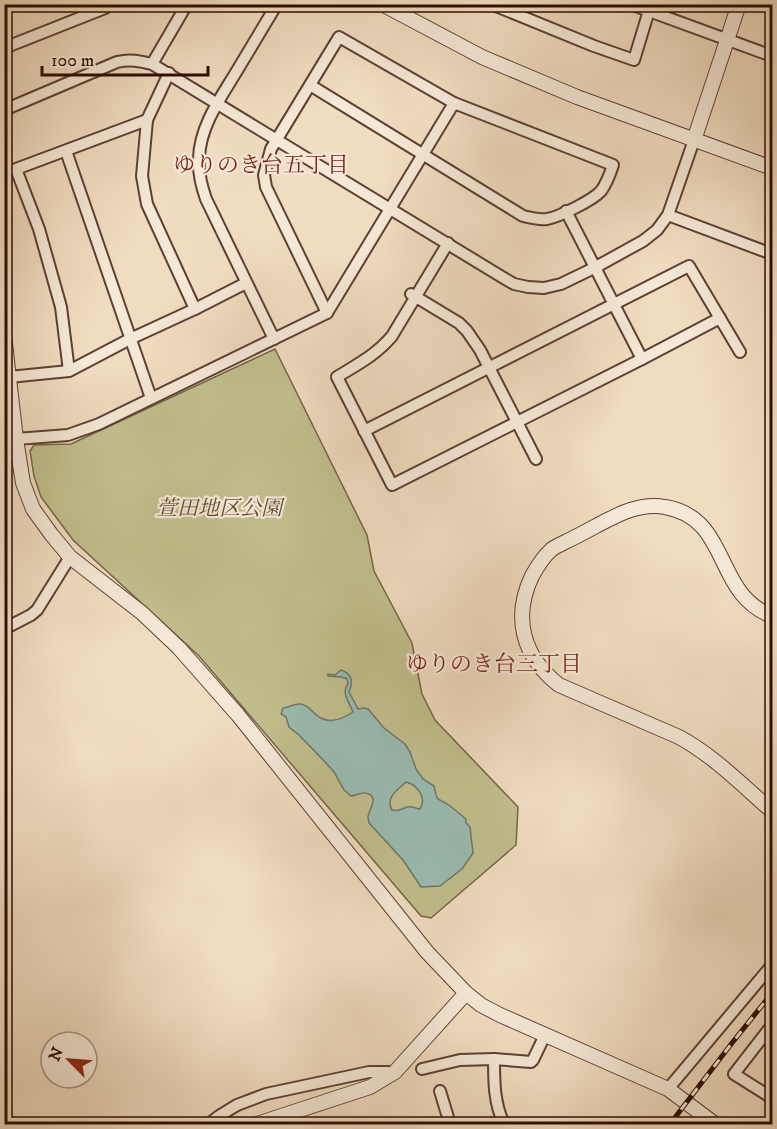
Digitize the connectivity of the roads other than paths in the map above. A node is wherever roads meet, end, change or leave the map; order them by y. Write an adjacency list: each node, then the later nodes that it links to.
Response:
1 (109, 4): 10 (street)
2 (187, 4): 12 (street)
3 (277, 4): 16 (street)
4 (382, 4): 20 (street)
5 (491, 4): 8 (street)
6 (630, 4): 8 (street)
7 (739, 4): 9 (street)
8 (650, 8): 9 (street)
9 (728, 39): 11 (street); 20 (street)
10 (4, 48)
11 (772, 56)
12 (152, 64): 13 (street); 17 (street)
13 (168, 73): 16 (street); 18 (street)
14 (310, 85): 15 (street); 19 (street); 22 (street)
15 (454, 103): 22 (street); 25 (street)
16 (217, 104): 19 (street); 30 (street)
17 (4, 110)
18 (147, 120): 21 (street); 33 (street)
19 (276, 140): 24 (street); 34 (street)
20 (694, 140): 23 (street); 26 (street)
21 (66, 151): 37 (street); 42 (street)
22 (423, 154): 24 (street); 25 (street)
23 (772, 168)
24 (390, 209): 27 (street); 34 (street)
25 (566, 211): 29 (street)
26 (668, 214): 28 (street); 29 (street)
27 (448, 243): 29 (street); 31 (street)
28 (772, 254)
29 (594, 268): 32 (street)
30 (246, 284): 33 (street); 38 (street)
31 (413, 296): 41 (street); 46 (street)
32 (613, 304): 35 (street); 40 (street); 41 (street)
33 (195, 309): 37 (street)
34 (327, 313): 38 (street)
35 (720, 318): 39 (street); 40 (street)
36 (4, 334): 43 (street)
37 (130, 339): 42 (street); 44 (street)
38 (274, 339): 44 (street)
39 (740, 352)
40 (642, 359): 45 (street)
41 (489, 368): 45 (street); 46 (street)
42 (69, 371): 43 (street)
43 (9, 376): 47 (street)
44 (151, 398): 47 (street)
45 (517, 422): 46 (street); 48 (street)
46 (364, 431)
47 (16, 438): 49 (street)
48 (536, 459)
49 (70, 557): 51 (street); 54 (street)
50 (772, 616): 52 (street)
51 (4, 629)
52 (772, 811)
53 (772, 965): 60 (street)
54 (466, 993): 56 (street); 59 (street)
55 (772, 1025): 62 (street)
56 (545, 1035): 57 (street); 60 (street)
57 (494, 1059): 58 (street); 66 (street)
58 (422, 1069)
59 (395, 1072): 63 (street); 64 (street)
60 (668, 1089): 67 (street)
61 (440, 1091): 65 (street)
62 (772, 1098)
63 (209, 1125)
64 (257, 1125)
65 (450, 1125)
66 (504, 1125)
67 (715, 1125)

